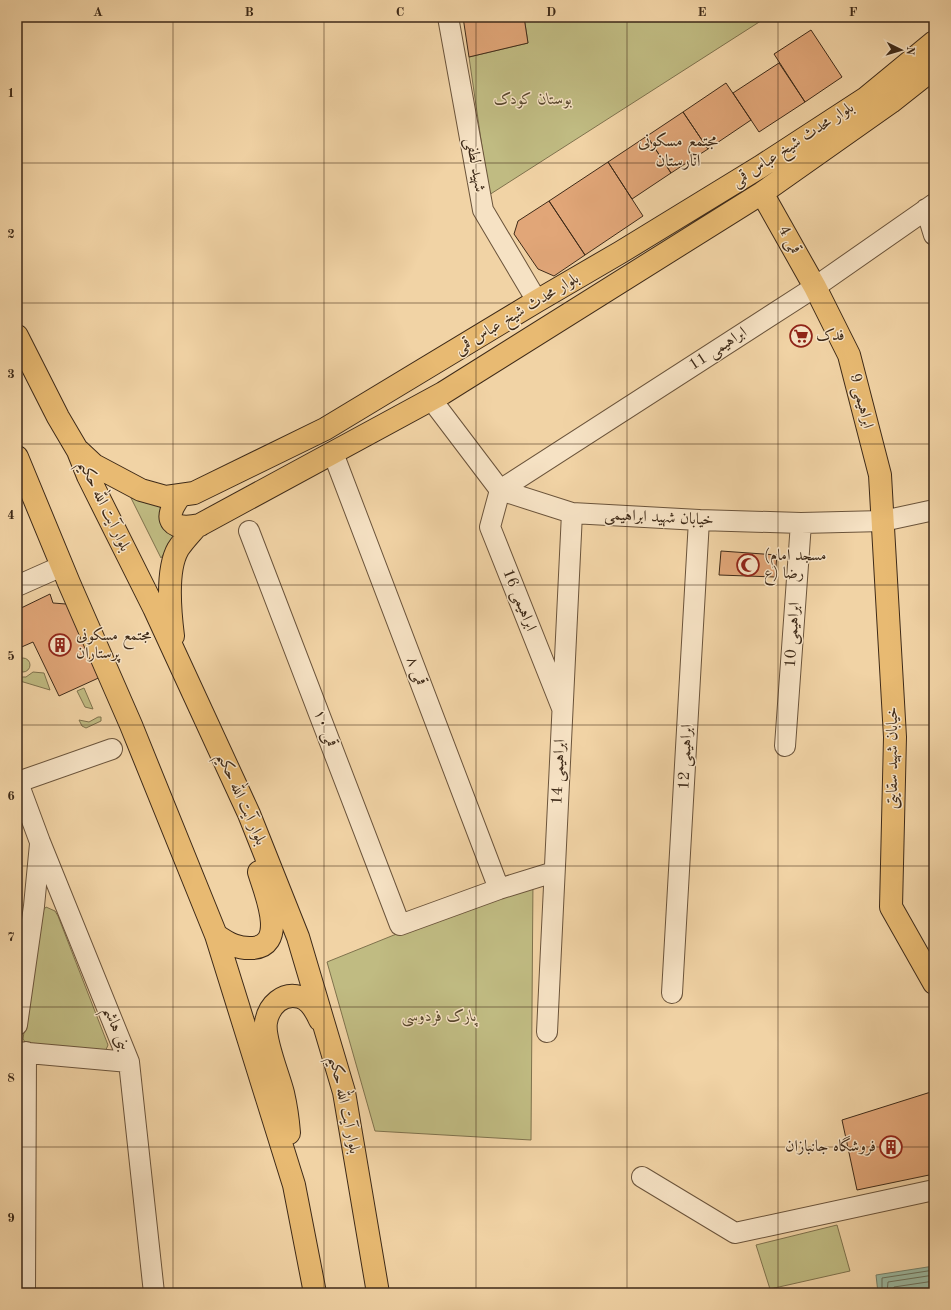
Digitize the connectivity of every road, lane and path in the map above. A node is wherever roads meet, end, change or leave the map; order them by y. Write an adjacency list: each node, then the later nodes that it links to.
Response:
1 (448, 17): 8 (street, شهید لطفی)
2 (934, 42): 8 (main road, بلوار محدث شیخ عباس قمی)
3 (934, 68): 4 (main road, بلوار محدث شیخ عباس قمی)
4 (762, 192): 7 (main road, قمی 4); 10 (main road, بلوار محدث شیخ عباس قمی)
5 (930, 207): 6 (street); 7 (street, ابراهیمی 11)
6 (934, 235)
7 (815, 287): 14 (street, ابراهیمی 11); 19 (main road, ابراهیمی 9)
8 (536, 301): 15 (main road, بلوار محدث شیخ عباس قمی)
9 (17, 336): 11 (main road, بلوار آیت الله حکیم)
10 (431, 399): 12 (main road, بلوار محدث شیخ عباس قمی); 14 (street)
11 (78, 451): 15 (main road, بلوار محدث شیخ عباس قمی); 25 (main road, بلوار آیت الله حکیم)
12 (333, 453): 21 (main road, بلوار محدث شیخ عباس قمی); 33 (street, قمی ۸)
13 (17, 457): 23 (main road)
14 (500, 490): 17 (street, خیابان شهید ابراهیمی); 26 (street, ابراهیمی 16)
15 (180, 496): 21 (main road)
16 (934, 510): 19 (street, خیابان شهید ابراهیمی)
17 (572, 513): 18 (street, خیابان شهید ابراهیمی); 26 (street, ابراهیمی 14)
18 (699, 520): 20 (street, خیابان شهید ابراهیمی); 36 (street, ابراهیمی 12)
19 (884, 521): 20 (street, خیابان شهید ابراهیمی); 35 (main road, خیابان شهید سقایتی)
20 (801, 523): 27 (street, ابراهیمی 10)
21 (200, 525): 25 (main road, بلوار محدث شیخ عباس قمی)
22 (249, 531): 33 (street, قمی ۱۰)
23 (62, 566): 24 (street); 34 (main road)
24 (17, 586)
25 (175, 654): 30 (main road, بلوار آیت الله حکیم)
26 (562, 708): 32 (street, ابراهیمی 14)
27 (785, 746)
28 (112, 749): 29 (street)
29 (17, 781): 31 (street, بنی هاشم)
30 (249, 814): 34 (main road); 39 (main road, بلوار آیت الله حکیم)
31 (40, 842): 37 (street); 41 (street, بنی هاشم)
32 (554, 872): 33 (street); 38 (street, ابراهیمی 14)
33 (498, 889)
34 (216, 935): 43 (main road)
35 (934, 983)
36 (672, 993)
37 (17, 1025)
38 (546, 1032)
39 (330, 1042): 43 (main road); 48 (main road, بلوار آیت الله حکیم)
40 (21, 1052): 41 (street); 45 (street)
41 (129, 1062): 46 (street, بنی هاشم)
42 (642, 1177): 44 (street)
43 (294, 1185): 47 (main road)
44 (934, 1190)
45 (25, 1293)
46 (154, 1293)
47 (315, 1293)
48 (378, 1293)

